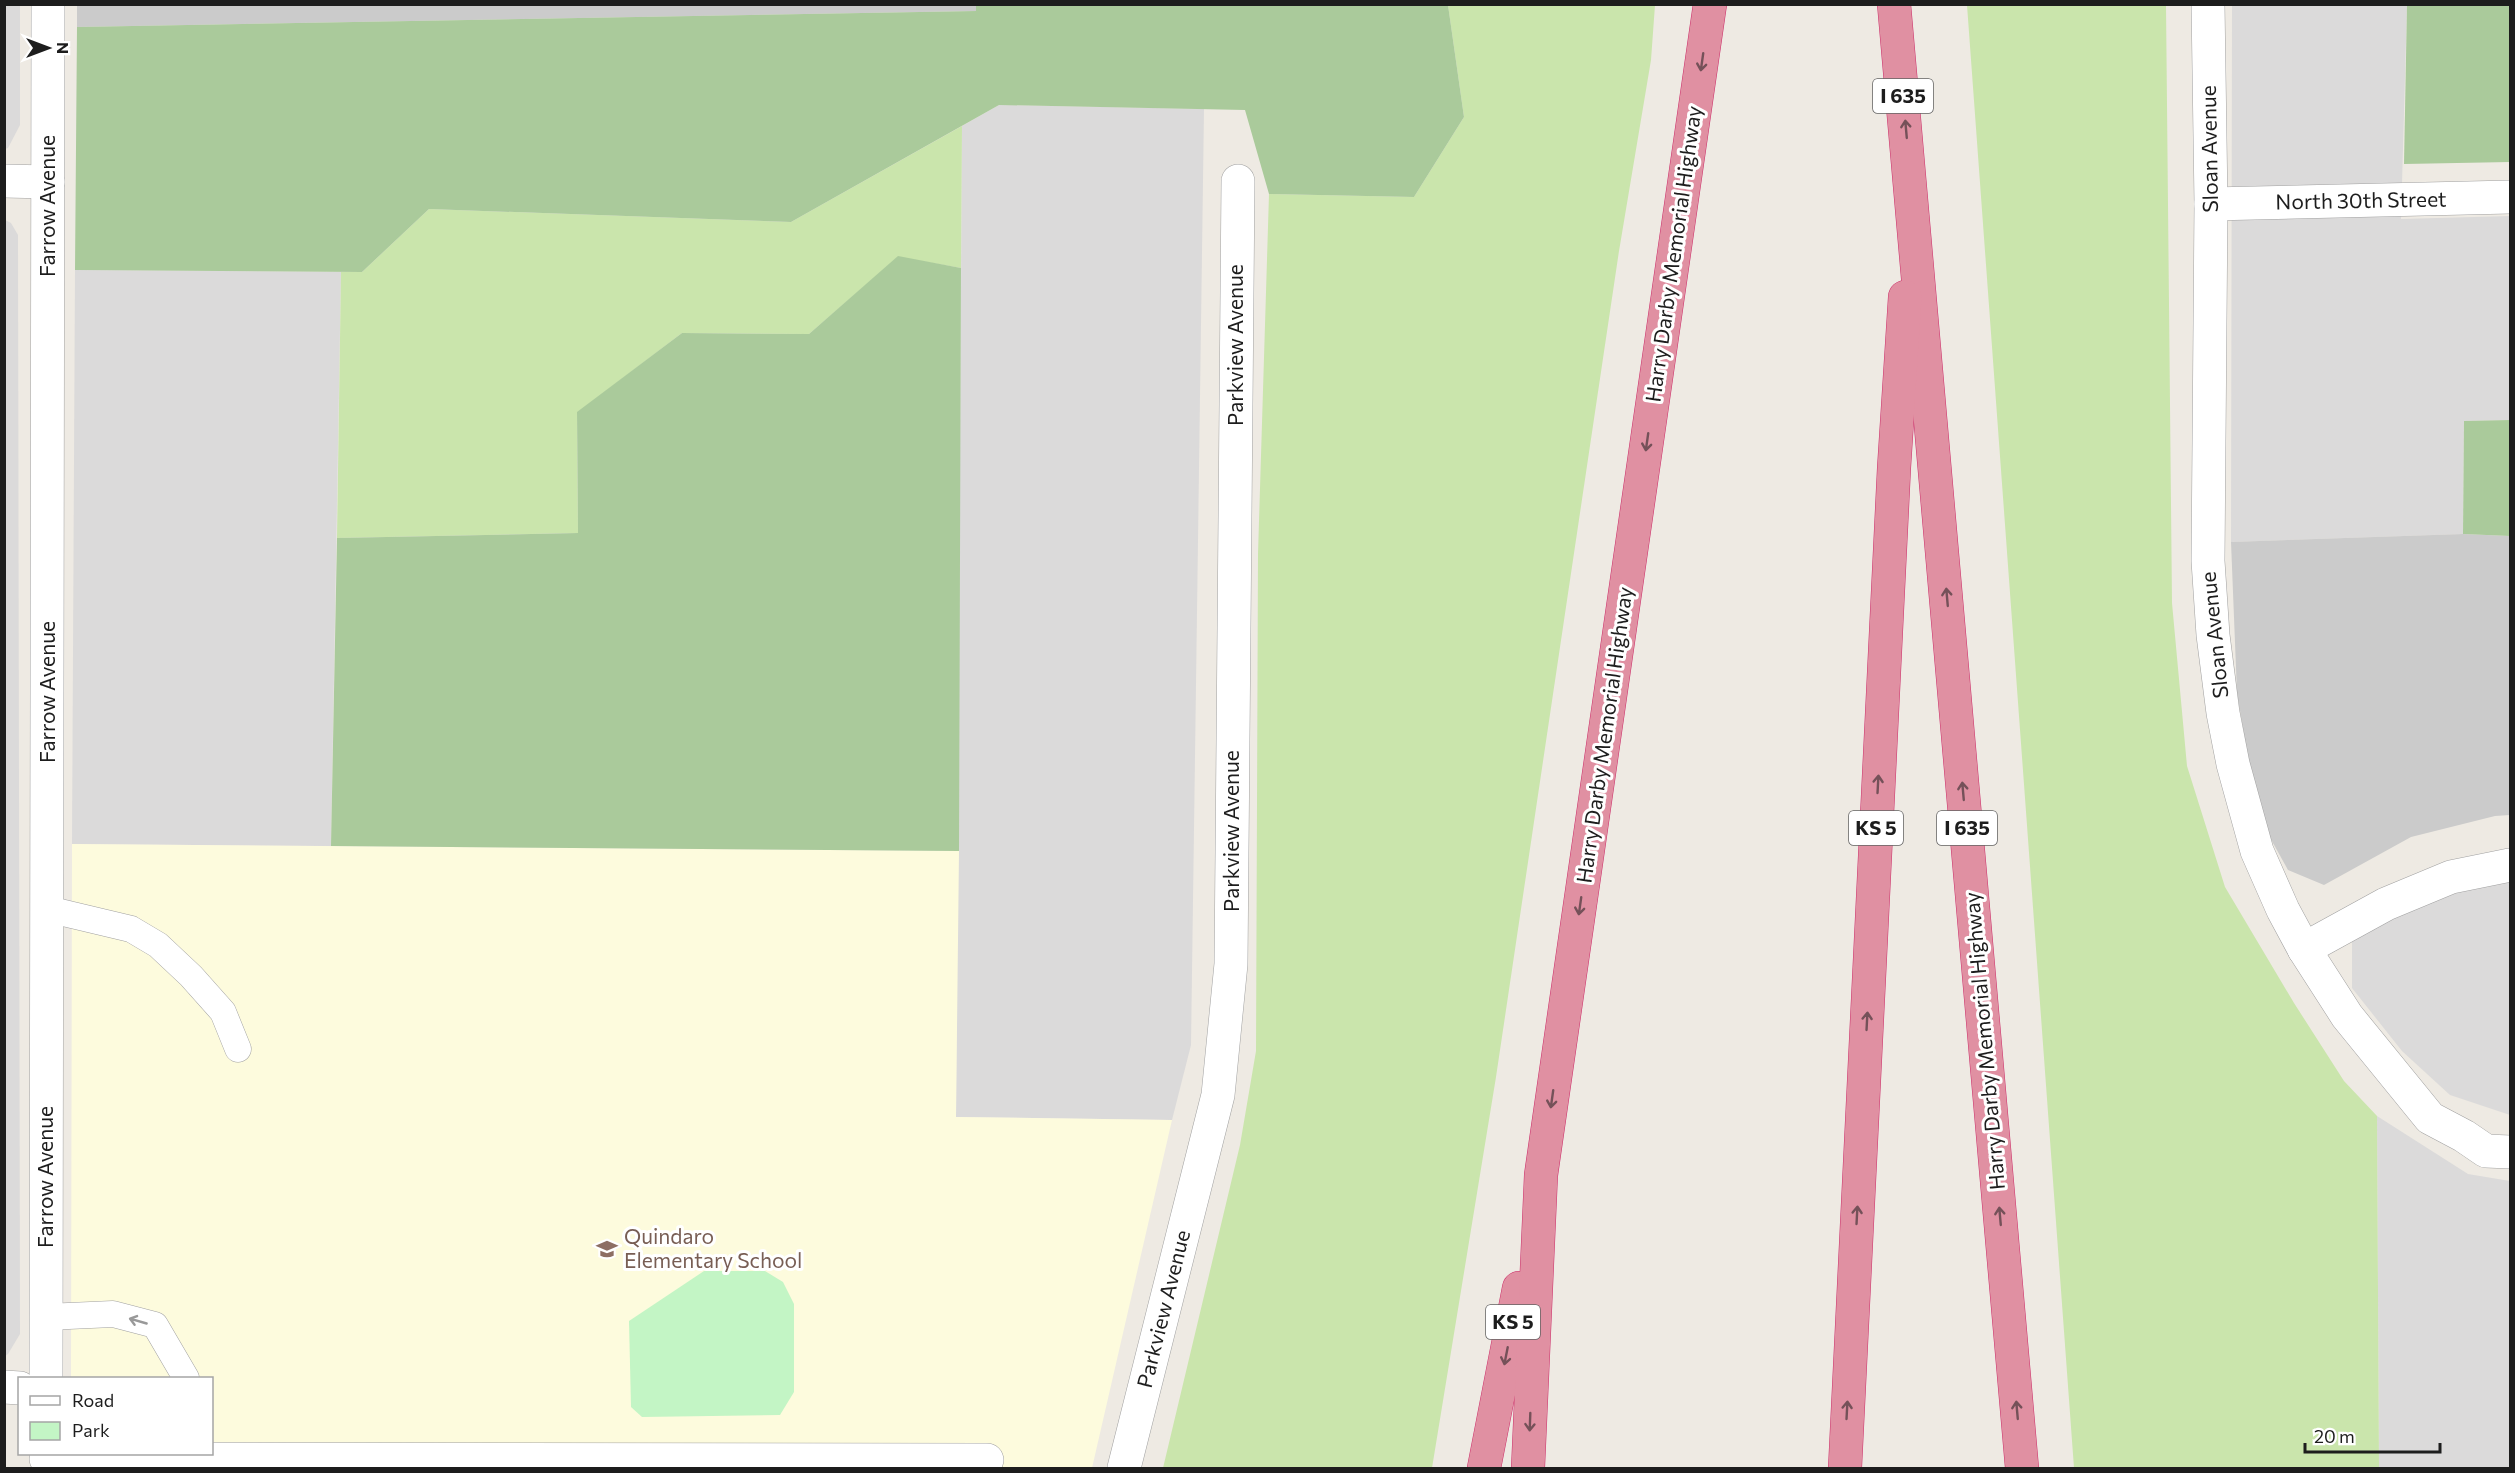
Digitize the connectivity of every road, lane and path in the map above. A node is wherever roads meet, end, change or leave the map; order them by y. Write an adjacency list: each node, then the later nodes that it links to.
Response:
1 (48, 4): 7 (street, Farrow Avenue)
2 (1710, 4): 16 (highway, Harry Darby Memorial Highway, one-way to 16)
3 (1894, 4): 8 (highway, Harry Darby Memorial Highway / I 635, one-way to 3)
4 (2208, 4): 10 (street, Sloan Avenue)
5 (4, 181): 7 (street)
6 (1238, 181): 24 (street, Parkview Avenue)
7 (48, 182): 12 (street, Farrow Avenue)
8 (1912, 187): 27 (highway, KS 5, one-way to 8); 28 (highway, Harry Darby Memorial Highway / I 635, one-way to 8)
9 (2511, 197): 10 (street, North 30th Street)
10 (2211, 204): 13 (street, Sloan Avenue)
11 (2511, 865): 13 (street)
12 (47, 909): 14 (lane); 17 (street, Farrow Avenue)
13 (2304, 949): 15 (street, Sloan Avenue)
14 (237, 1049)
15 (2511, 1152)
16 (1541, 1175): 25 (highway, KS 5, one-way to 25); 26 (highway, Harry Darby Memorial Highway, one-way to 26)
17 (46, 1317): 18 (street, Farrow Avenue); 19 (lane, one-way to 17)
18 (46, 1377)
19 (185, 1377)
20 (195, 1456): 21 (street); 23 (street)
21 (46, 1460)
22 (987, 1460): 23 (street)
23 (619, 1464)
24 (1124, 1468)
25 (1484, 1468)
26 (1528, 1468)
27 (1845, 1468)
28 (2022, 1468)

